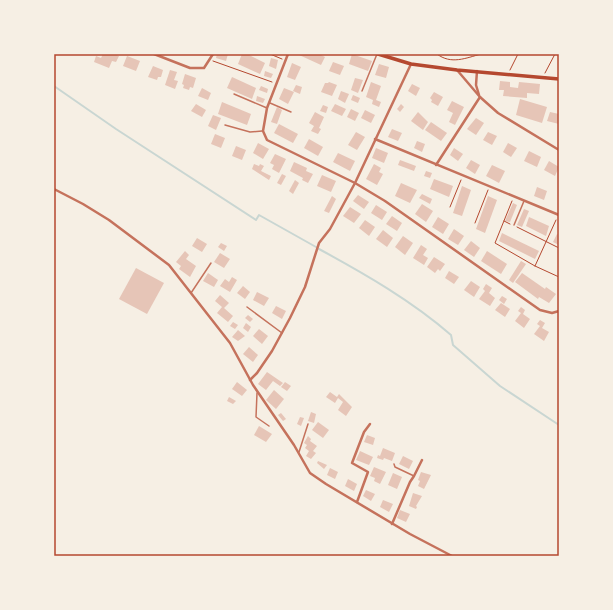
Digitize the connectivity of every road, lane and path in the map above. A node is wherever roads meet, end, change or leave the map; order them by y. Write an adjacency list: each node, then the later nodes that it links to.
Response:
1 (154, 54): 12 (street)
2 (213, 54): 12 (street)
3 (270, 54): 13 (path)
4 (288, 54): 13 (street)
5 (378, 54): 14 (main road); 21 (lane)
6 (405, 54): 7 (path)
7 (413, 54)
8 (437, 54): 9 (path)
9 (481, 54)
10 (518, 54): 17 (path)
11 (555, 54): 18 (path)
12 (210, 60): 20 (path)
13 (286, 60): 20 (street)
14 (411, 64): 15 (main road); 29 (street)
15 (457, 70): 16 (main road); 23 (street)
16 (477, 72): 17 (main road); 23 (street)
17 (508, 74): 18 (main road)
18 (543, 77): 19 (main road)
19 (559, 78)
20 (278, 84): 24 (street)
21 (362, 91)
22 (234, 94): 25 (lane)
23 (480, 97): 30 (street); 31 (street)
24 (270, 102): 25 (street); 26 (lane)
25 (267, 108): 28 (street)
26 (291, 112)
27 (225, 125): 28 (lane)
28 (263, 131): 33 (street)
29 (375, 139): 31 (street); 33 (street)
30 (559, 150)
31 (436, 165): 32 (street)
32 (462, 176): 34 (street); 38 (path)
33 (355, 183): 50 (street); 51 (street)
34 (489, 187): 36 (street); 41 (path)
35 (54, 189): 48 (street)
36 (514, 196): 37 (street); 40 (path)
37 (524, 201): 39 (street); 42 (lane)
38 (450, 207)
39 (559, 214): 43 (path)
40 (504, 221): 42 (path); 46 (path)
41 (475, 223)
42 (514, 225): 43 (path)
43 (547, 242): 44 (path); 46 (path)
44 (559, 248)
45 (211, 263): 48 (lane)
46 (535, 266): 47 (path)
47 (559, 277)
48 (191, 293): 52 (street)
49 (247, 307): 51 (lane)
50 (559, 312)
51 (282, 333): 52 (street)
52 (250, 380): 53 (street)
53 (257, 392): 56 (lane); 57 (street)
54 (308, 424): 57 (lane)
55 (370, 424): 61 (street)
56 (269, 426)
57 (299, 454): 61 (street)
58 (422, 460): 60 (street)
59 (394, 464): 60 (lane)
60 (414, 476): 62 (street)
61 (357, 502): 62 (street)
62 (392, 524): 63 (street)
63 (452, 556)

